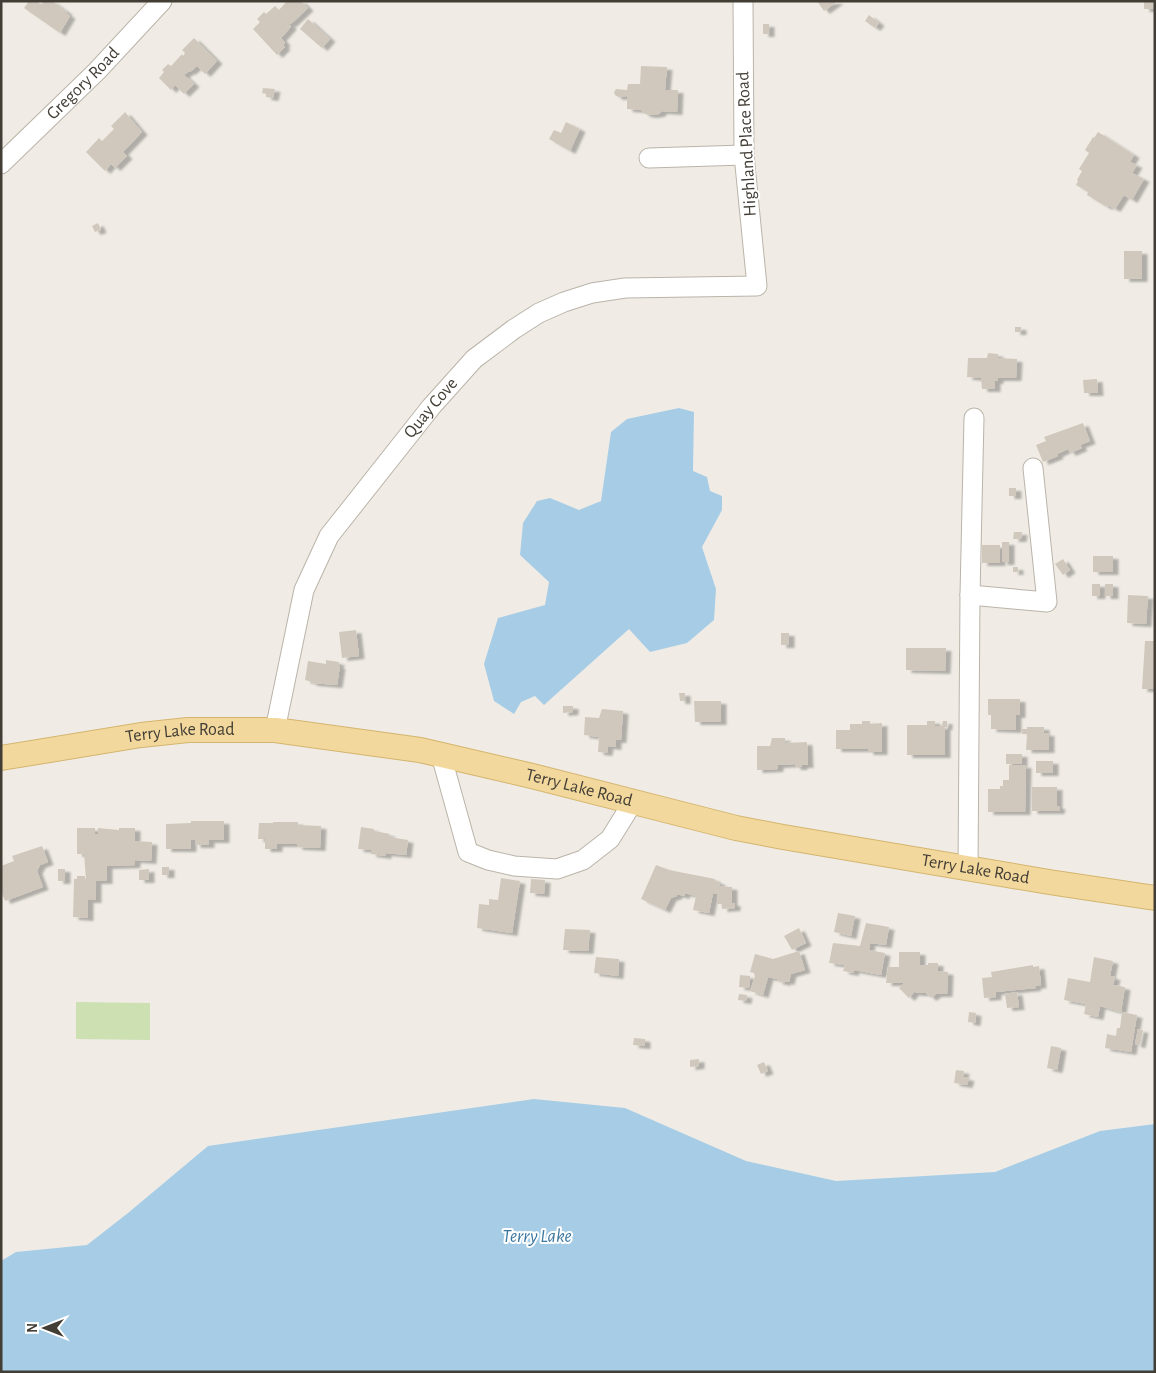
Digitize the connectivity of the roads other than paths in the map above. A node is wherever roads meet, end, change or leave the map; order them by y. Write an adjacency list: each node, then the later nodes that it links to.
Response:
1 (162, 1): 5 (street, Gregory Road)
2 (743, 1): 3 (street, Highland Place Road)
3 (744, 155): 4 (street); 6 (street, Highland Place Road)
4 (649, 158)
5 (1, 164)
6 (757, 286): 10 (street, Quay Cove)
7 (974, 418): 9 (street)
8 (1033, 468): 9 (street)
9 (970, 595): 14 (street)
10 (275, 730): 11 (main road, Terry Lake Road); 12 (main road, Terry Lake Road)
11 (441, 755): 13 (main road, Terry Lake Road); 13 (street)
12 (1, 758)
13 (633, 802): 14 (main road, Terry Lake Road)
14 (968, 869): 15 (main road, Terry Lake Road)
15 (1155, 898)

